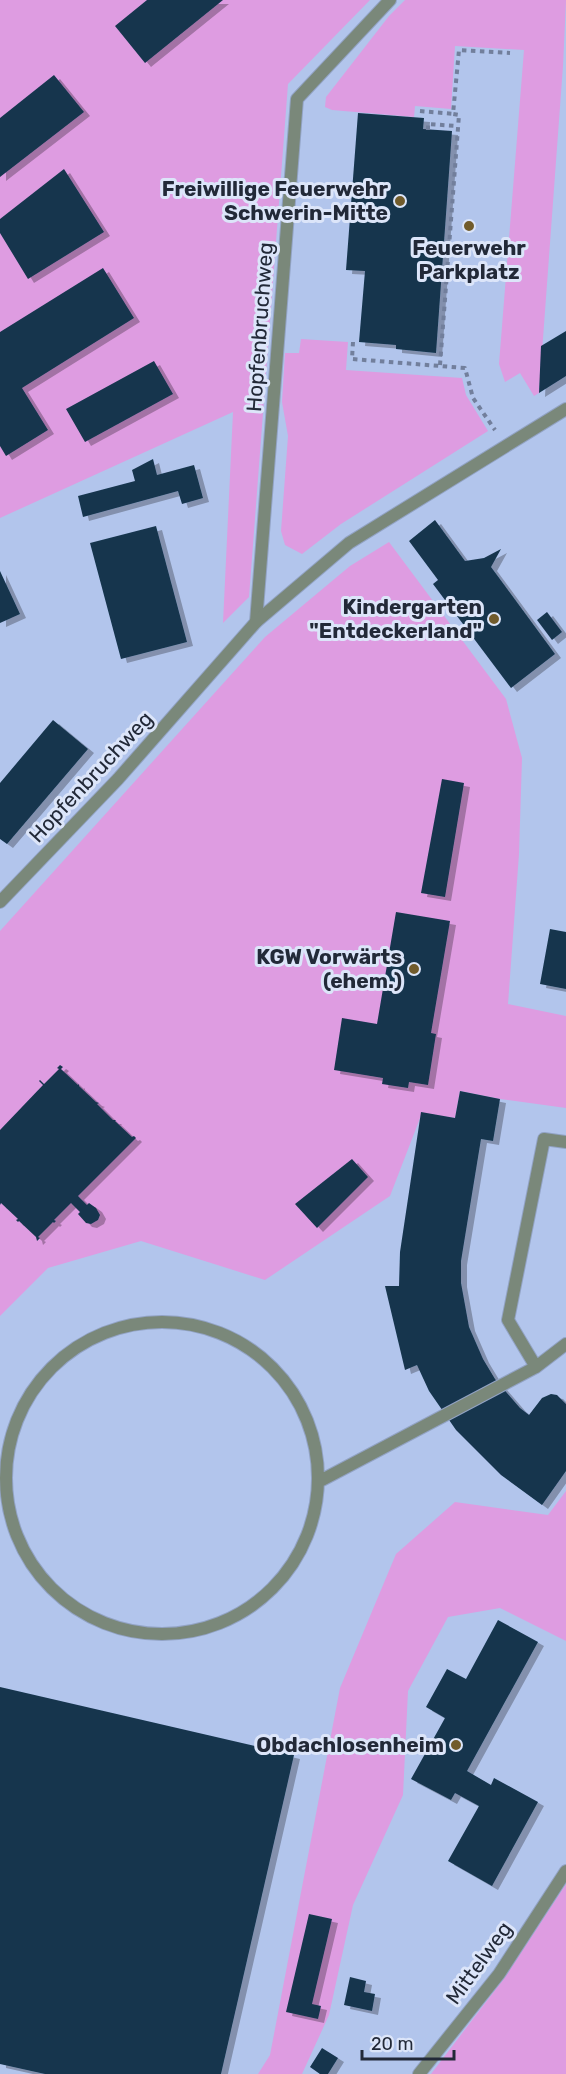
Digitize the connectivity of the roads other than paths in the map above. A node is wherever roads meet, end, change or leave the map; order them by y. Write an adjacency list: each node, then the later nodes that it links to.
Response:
1 (390, 0): 3 (street, Hopfenbruchweg)
2 (566, 409): 3 (street, Hopfenbruchweg)
3 (256, 621): 4 (street, Hopfenbruchweg)
4 (0, 902)
5 (566, 1142): 7 (street)
6 (566, 1344): 7 (street)
7 (536, 1367): 8 (street)
8 (320, 1481): 8 (street)
9 (566, 1871): 10 (street, Mittelweg)
10 (419, 2074)

